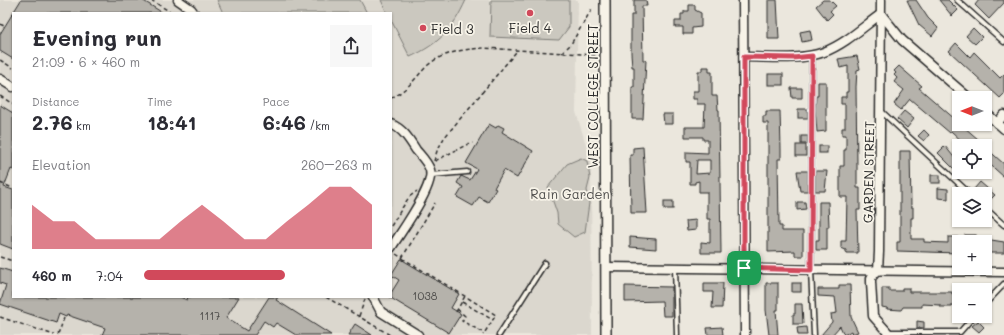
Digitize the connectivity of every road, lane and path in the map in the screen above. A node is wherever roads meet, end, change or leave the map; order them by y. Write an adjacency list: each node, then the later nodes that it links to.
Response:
1 (151, 0): 8 (path)
2 (178, 0): 9 (street)
3 (605, 0): 16 (street, WEST COLLEGE STREET)
4 (743, 0): 18 (street)
5 (881, 0): 10 (street, GARDEN STREET)
6 (957, 0): 13 (lane)
7 (593, 7): 15 (path)
8 (170, 12)
9 (193, 12)
10 (881, 14): 17 (street); 23 (street); 27 (street, GARDEN STREET)
11 (0, 24): 12 (path)
12 (6, 27)
13 (1004, 42)
14 (517, 51): 15 (path); 25 (path); 33 (path)
15 (562, 53): 16 (path)
16 (605, 56): 50 (street, WEST COLLEGE STREET)
17 (812, 56): 18 (street); 53 (lane)
18 (744, 57): 52 (street)
19 (0, 60): 20 (path)
20 (12, 67)
21 (0, 79): 22 (street)
22 (12, 86)
23 (961, 91)
24 (0, 96): 26 (path)
25 (392, 98)
26 (12, 103)
27 (881, 111): 37 (lane); 54 (street, GARDEN STREET)
28 (1004, 115): 30 (street)
29 (992, 118): 30 (street)
30 (997, 122): 32 (street)
31 (392, 124): 35 (street)
32 (1004, 129)
33 (473, 143)
34 (468, 172): 35 (lane)
35 (431, 175): 44 (street)
36 (0, 183): 38 (path)
37 (962, 187)
38 (12, 188)
39 (418, 190): 42 (path)
40 (435, 204): 46 (path)
41 (992, 214): 43 (lane)
42 (392, 224)
43 (1004, 225)
44 (392, 246)
45 (0, 257): 48 (path)
46 (402, 258): 47 (path); 57 (path)
47 (392, 259)
48 (12, 261)
49 (545, 263): 74 (lane)
50 (606, 267): 51 (street); 75 (street, WEST COLLEGE STREET)
51 (676, 268): 52 (street); 76 (lane)
52 (744, 268): 53 (street); 77 (street)
53 (811, 270): 54 (street); 78 (lane)
54 (878, 270): 55 (street); 69 (street, GARDEN STREET)
55 (1004, 272)
56 (1004, 284): 58 (lane)
57 (465, 296): 62 (path); 66 (path)
58 (992, 297)
59 (328, 298): 63 (path)
60 (364, 298): 63 (path)
61 (374, 298): 73 (street)
62 (462, 302): 66 (path); 68 (path)
63 (359, 316): 72 (path)
64 (0, 317): 70 (path)
65 (64, 318): 71 (path)
66 (493, 320): 68 (path)
67 (968, 323): 69 (lane)
68 (484, 334)
69 (888, 334)
70 (54, 335)
71 (58, 335)
72 (390, 335)
73 (418, 335)
74 (499, 335)
75 (606, 335)
76 (677, 335)
77 (746, 335)
78 (814, 335)

